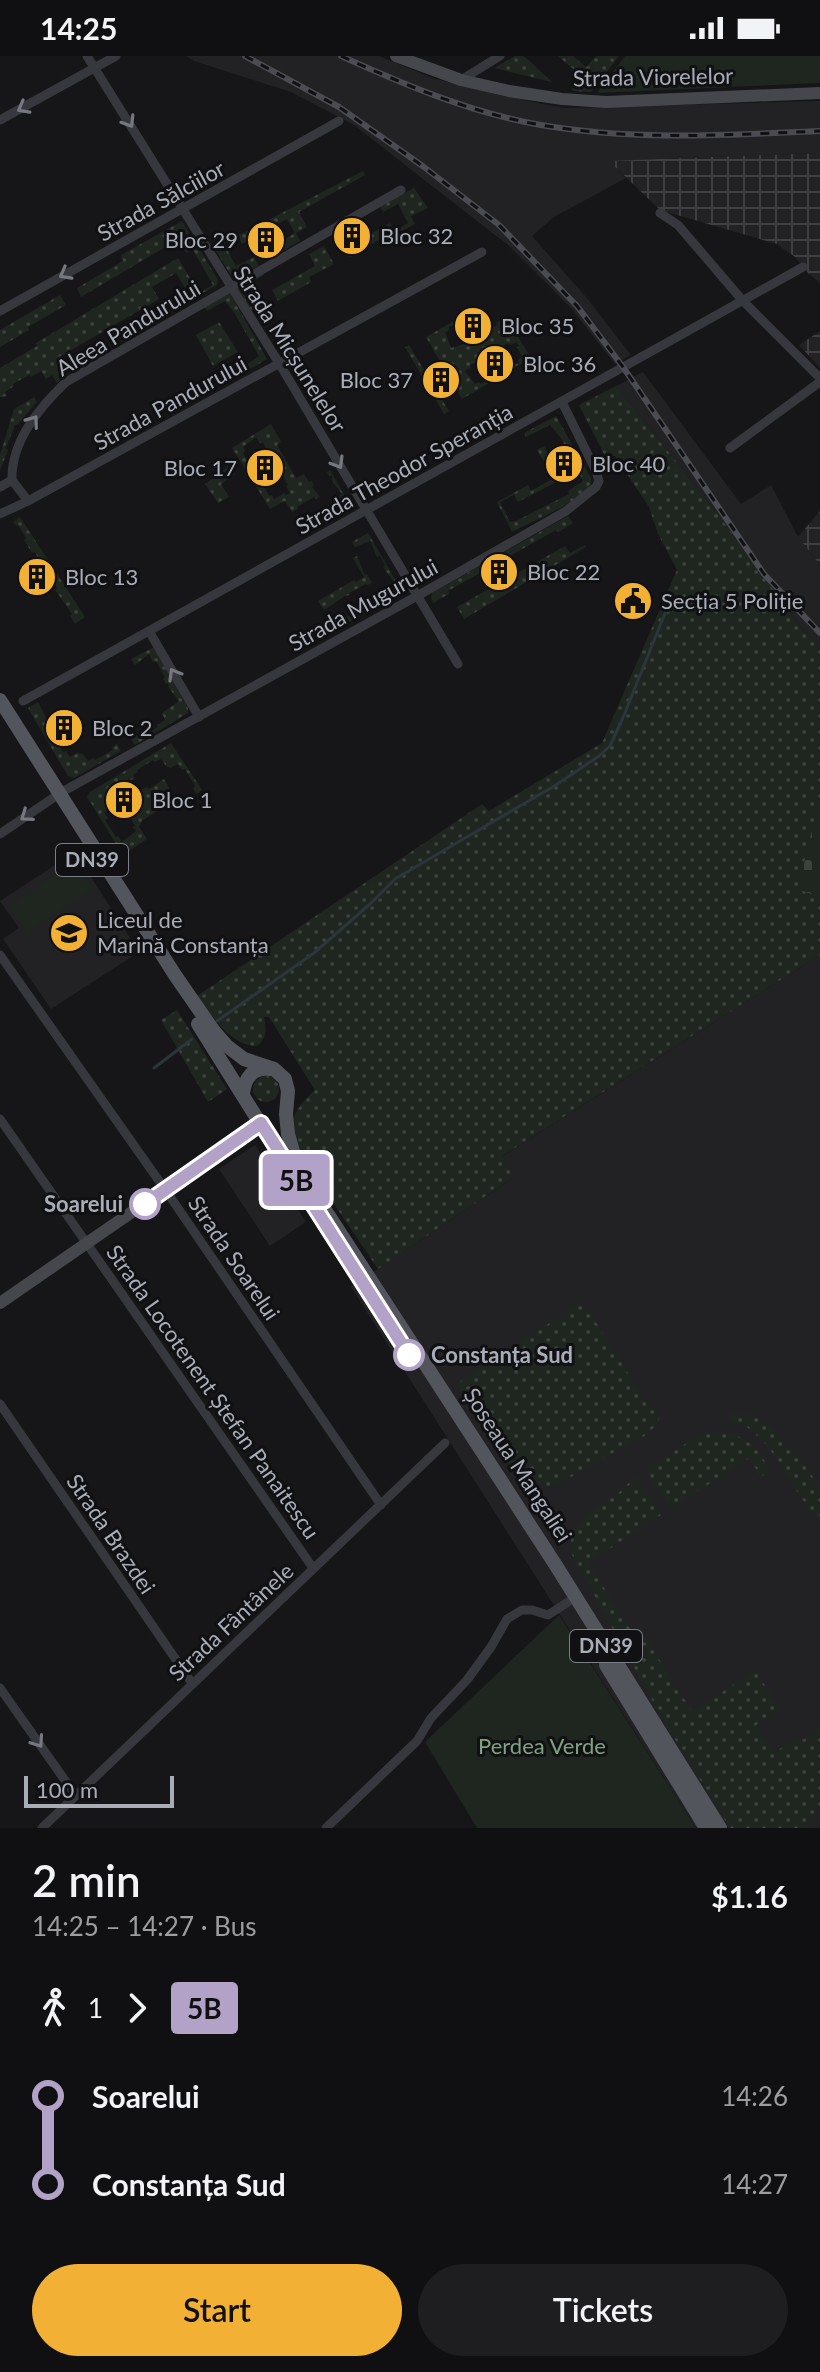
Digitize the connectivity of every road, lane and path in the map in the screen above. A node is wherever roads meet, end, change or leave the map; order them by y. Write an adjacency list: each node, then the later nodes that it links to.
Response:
1 (87, 56): 5 (street, Strada Micșunelelor)
2 (116, 56): 5 (street)
3 (396, 56): 6 (street, Strada Viorelelor)
4 (500, 56): 6 (street)
5 (95, 68): 8 (street, one-way to 8); 11 (street, Strada Micșunelelor, one-way to 11)
6 (461, 80): 7 (street, Strada Viorelelor)
7 (820, 93)
8 (0, 120)
9 (339, 121): 11 (street, Strada Sălciilor)
10 (401, 190): 15 (street, Aleea Pandurului)
11 (183, 209): 15 (street, Strada Micșunelelor); 17 (street, Strada Sălciilor, one-way to 17)
12 (660, 213): 16 (street)
13 (482, 252): 18 (street, Strada Pandurului)
14 (803, 267): 16 (street, Strada Theodor Speranția)
15 (232, 288): 18 (street, Strada Micșunelelor); 22 (street, Aleea Pandurului, one-way to 15)
16 (743, 301): 19 (street); 20 (street, Strada Theodor Speranția)
17 (0, 311)
18 (279, 363): 24 (street, Strada Pandurului); 25 (street, Strada Micșunelelor, one-way to 25)
19 (820, 380): 21 (street)
20 (562, 402): 25 (street, Strada Theodor Speranția); 27 (street, Strada Mugurului)
21 (730, 448)
22 (12, 480): 23 (street); 24 (street)
23 (0, 487)
24 (28, 501): 26 (street, Strada Pandurului)
25 (367, 510): 27 (street, Strada Micșunelelor); 28 (street, Strada Theodor Speranția)
26 (0, 514)
27 (419, 595): 29 (street, Strada Micșunelelor); 33 (street, Strada Mugurului)
28 (149, 631): 31 (street, Strada Theodor Speranția); 33 (street, one-way to 28)
29 (458, 664)
30 (0, 700): 34 (main road, Șoseaua Mangaliei / DN39)
31 (23, 701)
32 (0, 715): 34 (main road, Șoseaua Mangaliei / DN39)
33 (199, 717): 34 (street, Strada Mugurului)
34 (56, 796): 35 (street, Strada Mugurului, one-way to 35); 37 (main road, Șoseaua Mangaliei / DN39); 38 (main road, Șoseaua Mangaliei / DN39)
35 (0, 834)
36 (0, 955): 42 (street, Strada Soarelui)
37 (274, 1069): 38 (main road); 39 (main road, Șoseaua Mangaliei / DN39)
38 (243, 1095): 41 (main road, Șoseaua Mangaliei / DN39)
39 (286, 1098): 41 (main road); 56 (main road, Șoseaua Mangaliei / DN39)
40 (0, 1119): 43 (street, Strada Locotenent Ștefan Panaitescu)
41 (261, 1123): 42 (street); 49 (main road, Șoseaua Mangaliei / DN39)
42 (165, 1190): 43 (street); 47 (street, Strada Soarelui)
43 (87, 1244): 44 (street); 48 (street, Strada Locotenent Ștefan Panaitescu)
44 (0, 1303)
45 (0, 1404): 50 (street, Strada Brazdei)
46 (445, 1443): 47 (street, Strada Fântânele)
47 (381, 1505): 48 (street, Strada Fântânele)
48 (313, 1568): 50 (street, Strada Fântânele)
49 (568, 1602): 54 (street); 55 (main road, Șoseaua Mangaliei / DN39)
50 (192, 1683): 52 (street, Strada Fântânele)
51 (0, 1688): 52 (street, one-way to 52)
52 (76, 1796): 53 (street, Strada Fântânele)
53 (42, 1828)
54 (326, 1828)
55 (706, 1828)
56 (720, 1828)

